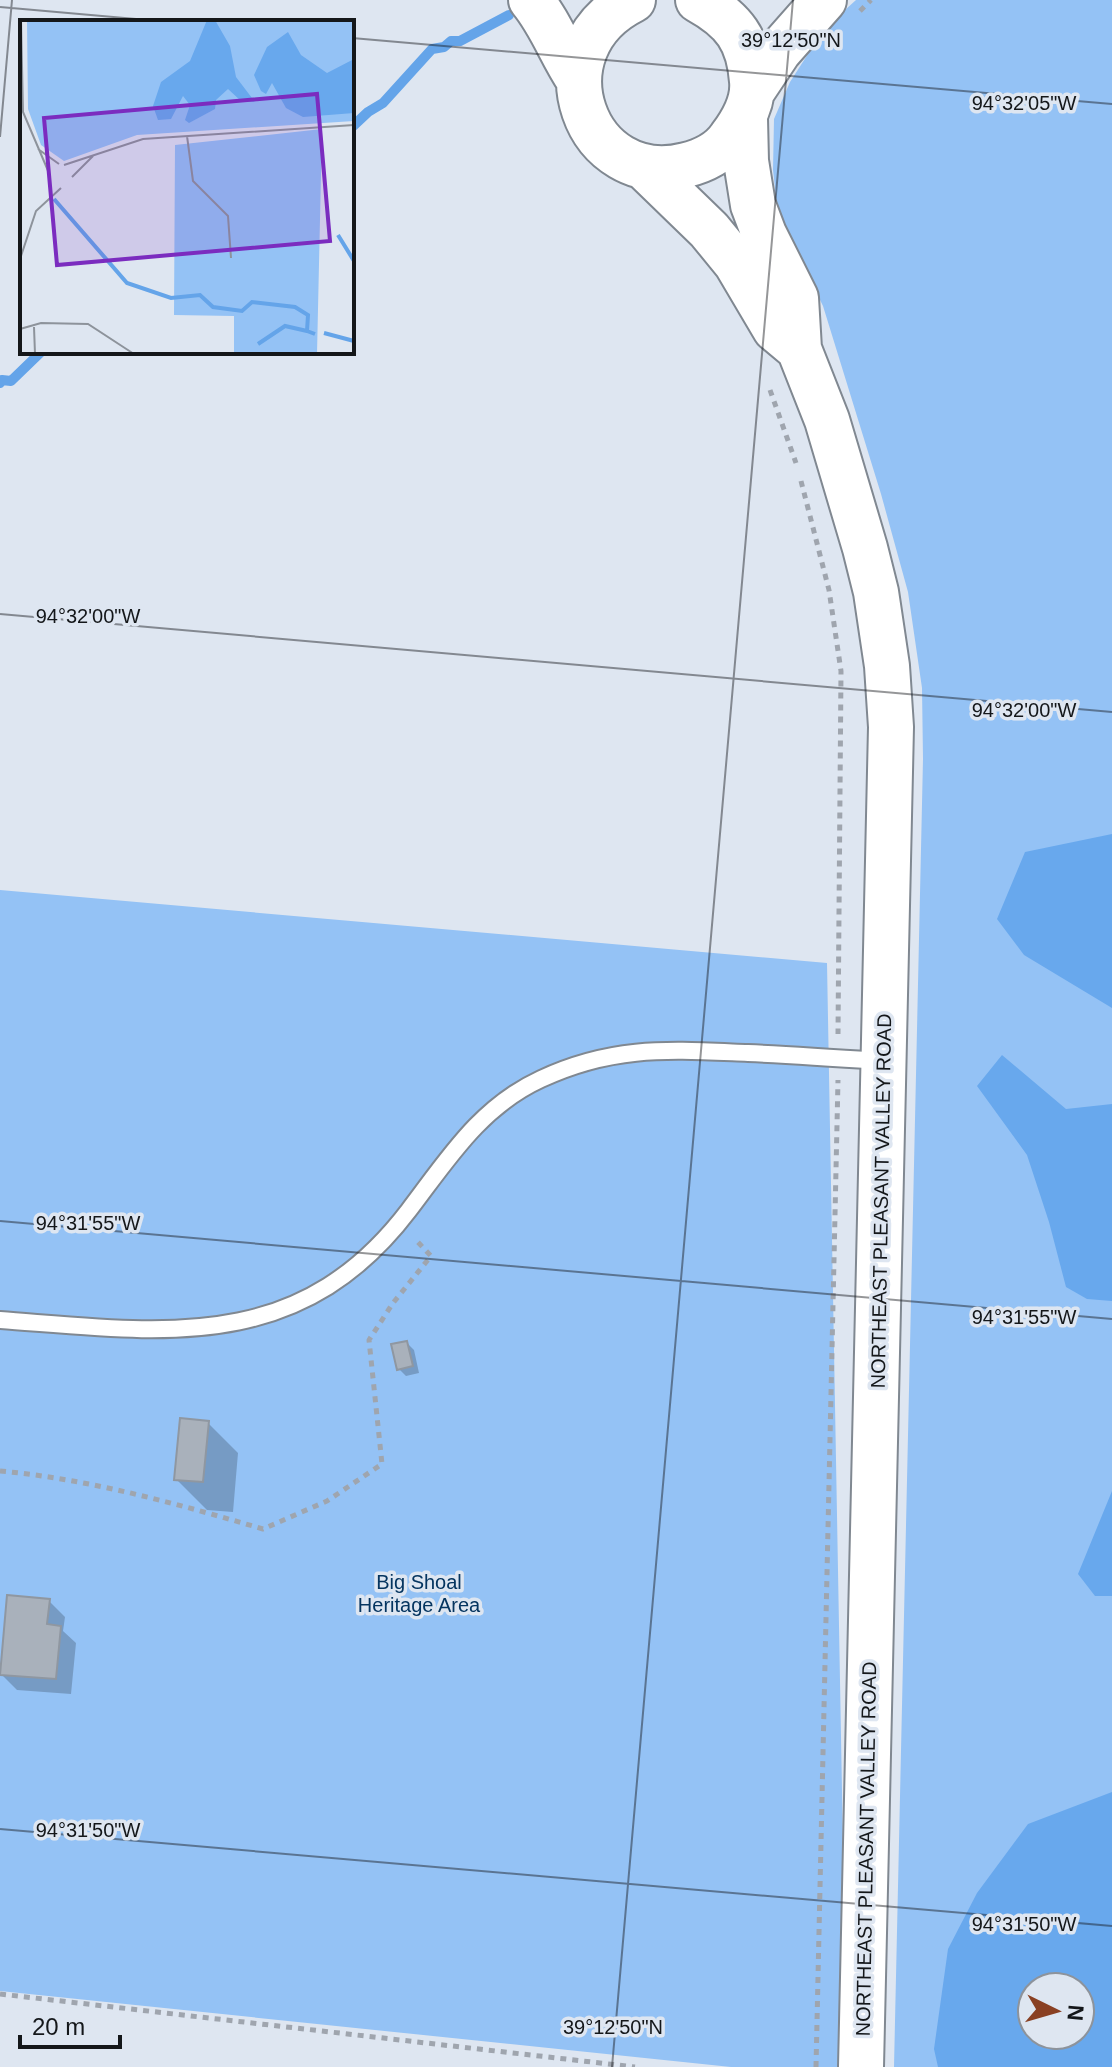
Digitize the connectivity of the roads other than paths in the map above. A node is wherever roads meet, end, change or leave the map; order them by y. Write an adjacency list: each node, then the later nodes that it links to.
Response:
1 (531, 0): 5 (street)
2 (633, 0): 5 (street)
3 (698, 0): 6 (street, NORTHEAST PLEASANT VALLEY ROAD)
4 (837, 11): 6 (street)
5 (578, 79): 7 (street, NORTHEAST PLEASANT VALLEY ROAD)
6 (749, 104): 7 (street); 8 (street, NORTHEAST PLEASANT VALLEY ROAD)
7 (643, 166): 8 (street, NORTHEAST PLEASANT VALLEY ROAD)
8 (799, 349): 9 (street, NORTHEAST PLEASANT VALLEY ROAD)
9 (885, 1061): 10 (lane); 11 (street, NORTHEAST PLEASANT VALLEY ROAD)
10 (0, 1320)
11 (861, 2067)

